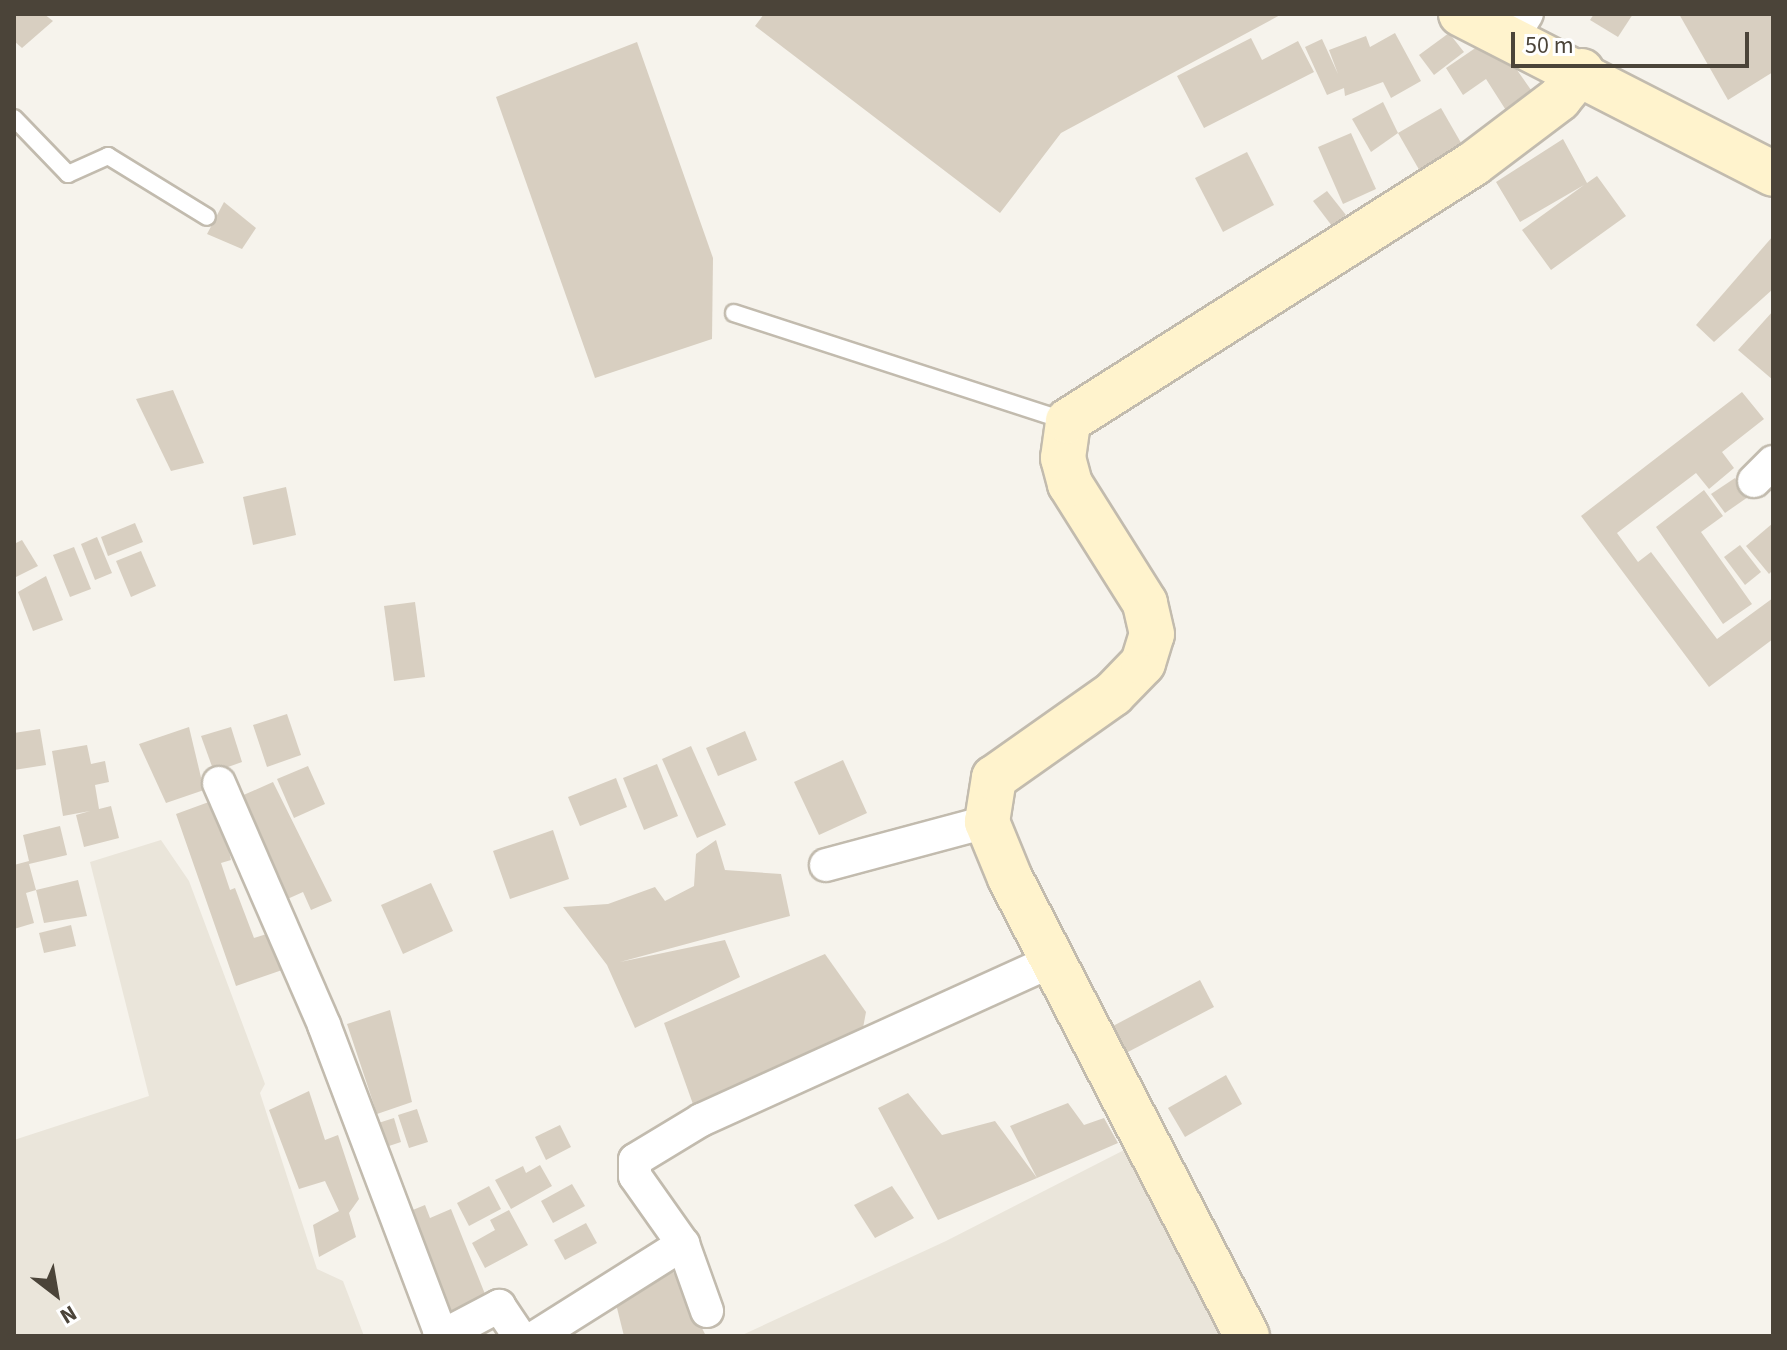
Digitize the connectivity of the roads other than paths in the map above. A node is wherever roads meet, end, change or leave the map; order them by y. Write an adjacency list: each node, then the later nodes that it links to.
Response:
1 (1461, 14): 2 (street)
2 (1520, 25): 3 (street)
3 (1582, 71): 5 (street); 8 (street)
4 (14, 118): 6 (lane)
5 (1773, 174)
6 (207, 217)
7 (734, 313): 8 (lane)
8 (1068, 421): 10 (street)
9 (219, 783): 15 (street)
10 (987, 822): 11 (street); 12 (street)
11 (826, 865)
12 (1052, 961): 13 (street); 17 (street)
13 (683, 1244): 14 (street); 16 (street)
14 (707, 1311)
15 (519, 1336)
16 (537, 1336)
17 (1247, 1336)

